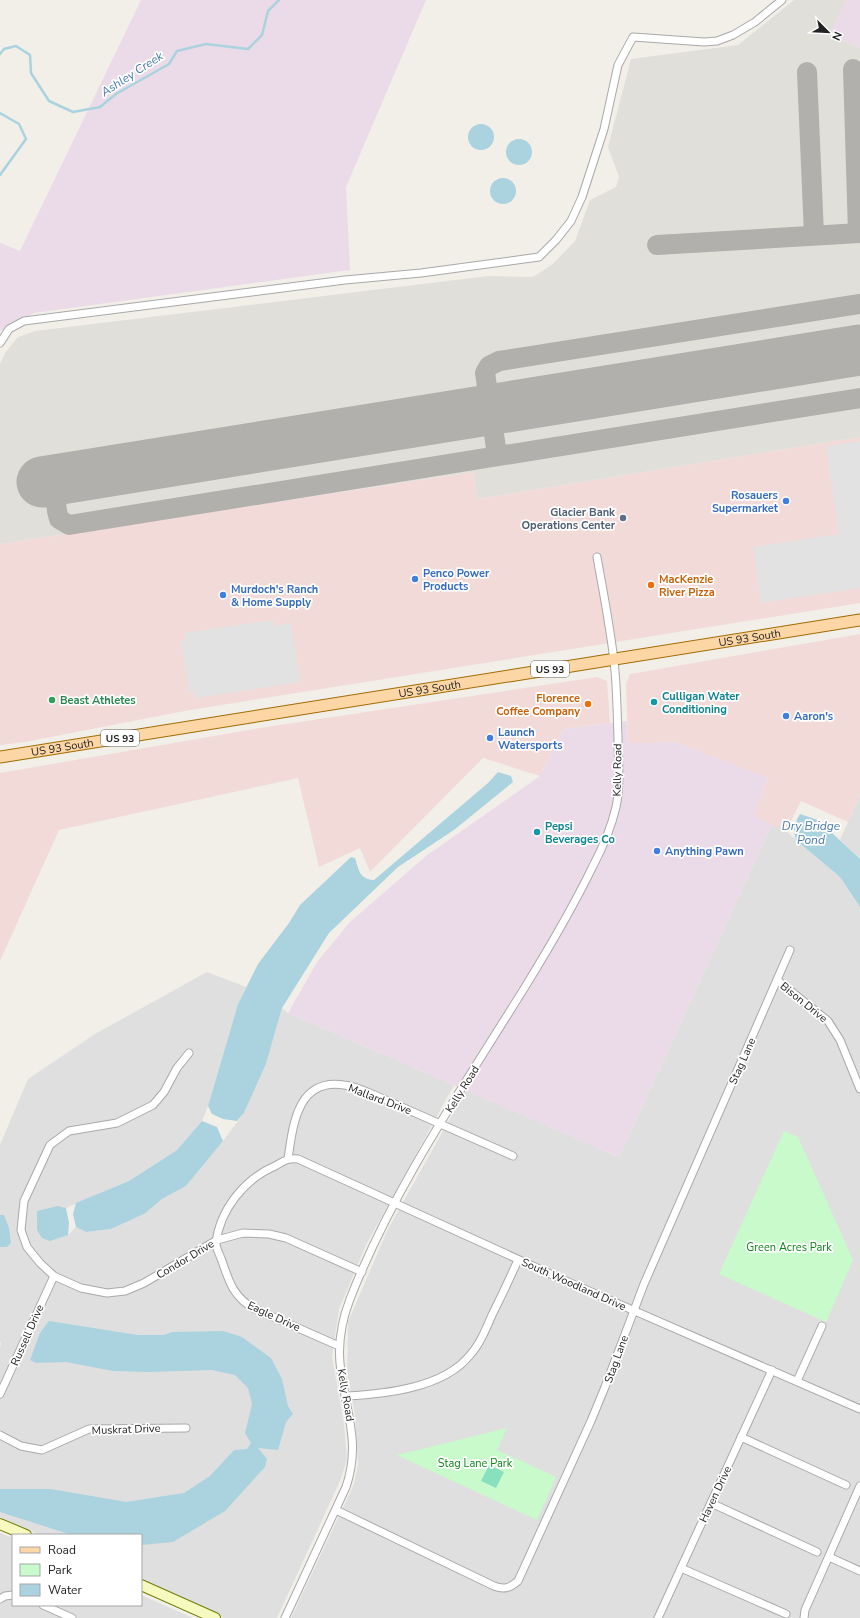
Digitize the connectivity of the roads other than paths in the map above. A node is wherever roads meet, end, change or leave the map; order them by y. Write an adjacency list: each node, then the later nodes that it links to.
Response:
1 (782, 0): 2 (street)
2 (0, 343)
3 (598, 556): 5 (street, Kelly Road)
4 (860, 620): 5 (main road, US 93 South / US 93)
5 (614, 659): 6 (main road, US 93 South / US 93); 11 (street, Kelly Road)
6 (0, 757)
7 (790, 950): 8 (street, Stag Lane)
8 (777, 980): 10 (street, Bison Drive); 19 (street, Stag Lane)
9 (189, 1053): 18 (street)
10 (860, 1089)
11 (440, 1124): 12 (street, Mallard Drive); 13 (street, Mallard Drive); 14 (street, Kelly Road)
12 (513, 1156)
13 (288, 1159): 14 (street, South Woodland Drive); 15 (street, Eagle Drive)
14 (395, 1204): 16 (street, South Woodland Drive); 17 (street, Kelly Road)
15 (217, 1240): 17 (street, Condor Drive); 18 (street, Condor Drive); 21 (street, Eagle Drive)
16 (518, 1260): 19 (street, South Woodland Drive); 25 (street)
17 (362, 1272): 21 (street, Kelly Road)
18 (54, 1276): 24 (street, Russell Drive)
19 (634, 1310): 22 (street, South Woodland Drive); 33 (street, Stag Lane)
20 (822, 1326): 23 (street)
21 (339, 1346): 25 (street, Kelly Road)
22 (772, 1370): 23 (street, South Woodland Drive); 29 (street, Haven Drive)
23 (797, 1381): 26 (street, South Woodland Drive)
24 (0, 1394)
25 (346, 1396): 33 (street, Kelly Road)
26 (860, 1409)
27 (186, 1428): 28 (street, Muskrat Drive)
28 (0, 1436)
29 (741, 1438): 30 (street); 32 (street, Haven Drive)
30 (846, 1485)
31 (859, 1489): 37 (street)
32 (711, 1502): 36 (street); 38 (street, Haven Drive)
33 (336, 1510): 47 (street, Kelly Road)
34 (0, 1524): 35 (main road)
35 (24, 1534)
36 (817, 1552)
37 (829, 1557): 39 (street); 49 (street)
38 (681, 1568): 44 (street); 48 (street, Haven Drive)
39 (860, 1571)
40 (142, 1585): 46 (main road)
41 (12, 1595): 42 (street)
42 (0, 1599)
43 (53, 1607): 45 (street)
44 (786, 1614)
45 (72, 1618)
46 (215, 1618)
47 (285, 1618)
48 (658, 1618)
49 (804, 1618)

